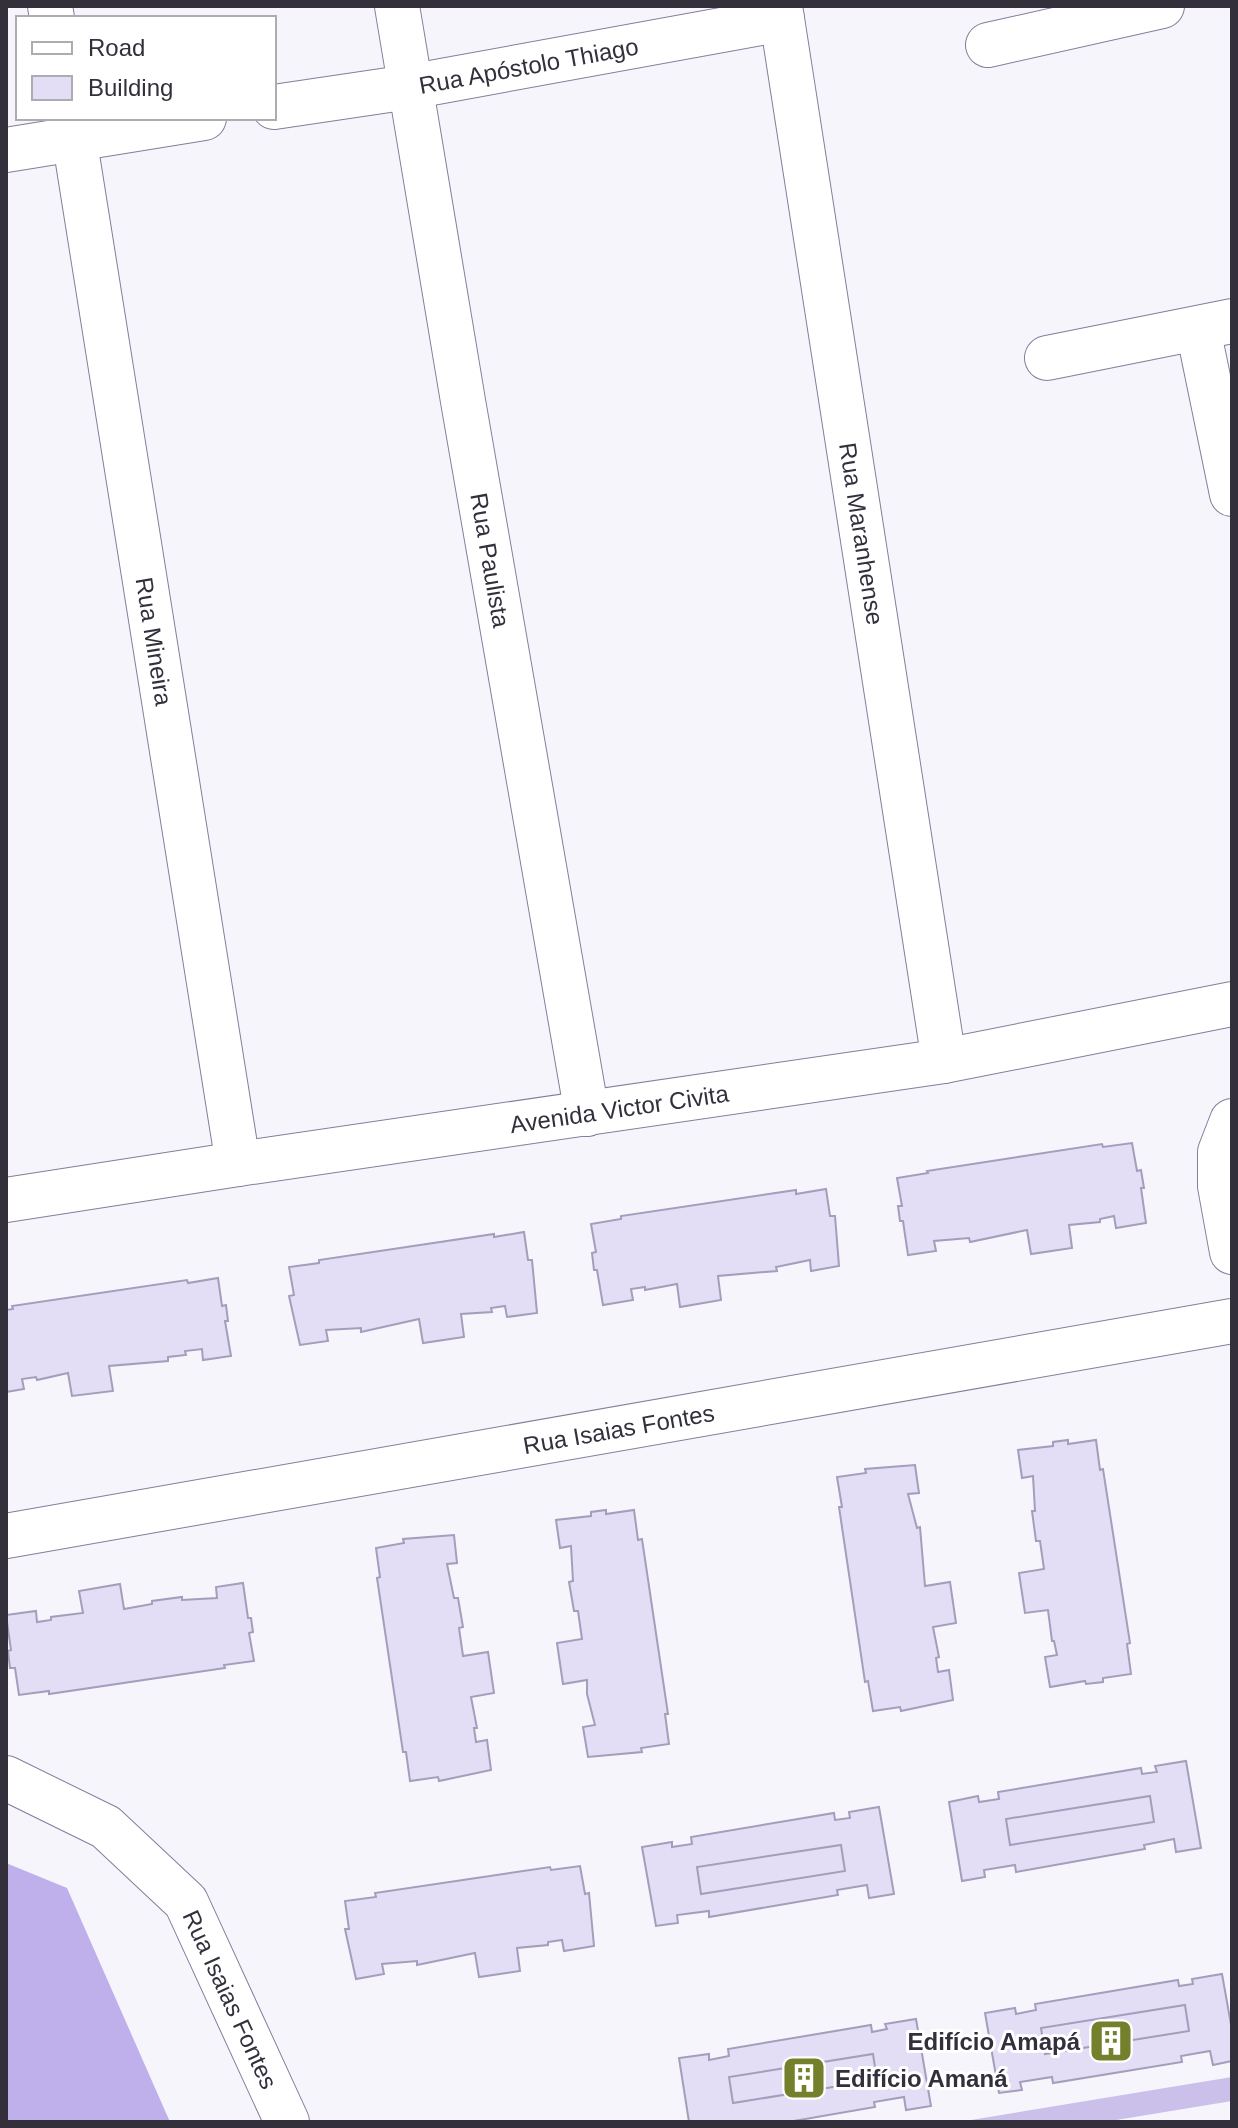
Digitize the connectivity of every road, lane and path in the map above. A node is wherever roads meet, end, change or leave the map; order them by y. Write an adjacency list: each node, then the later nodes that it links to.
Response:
1 (397, 6): 5 (street, Rua Paulista)
2 (1145, 8): 4 (street)
3 (781, 12): 5 (street, Rua Apóstolo Thiago); 14 (street, Rua Maranhense)
4 (988, 45)
5 (409, 87): 6 (street, Rua Apóstolo Thiago); 15 (street, Rua Paulista)
6 (276, 107)
7 (178, 120): 8 (street)
8 (72, 128): 9 (street); 17 (street, Rua Mineira)
9 (6, 150)
10 (1215, 325): 11 (street); 12 (street)
11 (1047, 358)
12 (1232, 494)
13 (1232, 1004): 14 (street, Avenida Victor Civita)
14 (944, 1061): 15 (street, Avenida Victor Civita)
15 (587, 1114): 17 (street, Avenida Victor Civita)
16 (1232, 1121): 19 (street)
17 (238, 1164): 18 (street, Avenida Victor Civita)
18 (6, 1200)
19 (1232, 1252)
20 (1232, 1321): 21 (street, Rua Isaias Fontes)
21 (6, 1536)
22 (12, 1783): 23 (street, Rua Isaias Fontes)
23 (287, 2122)

